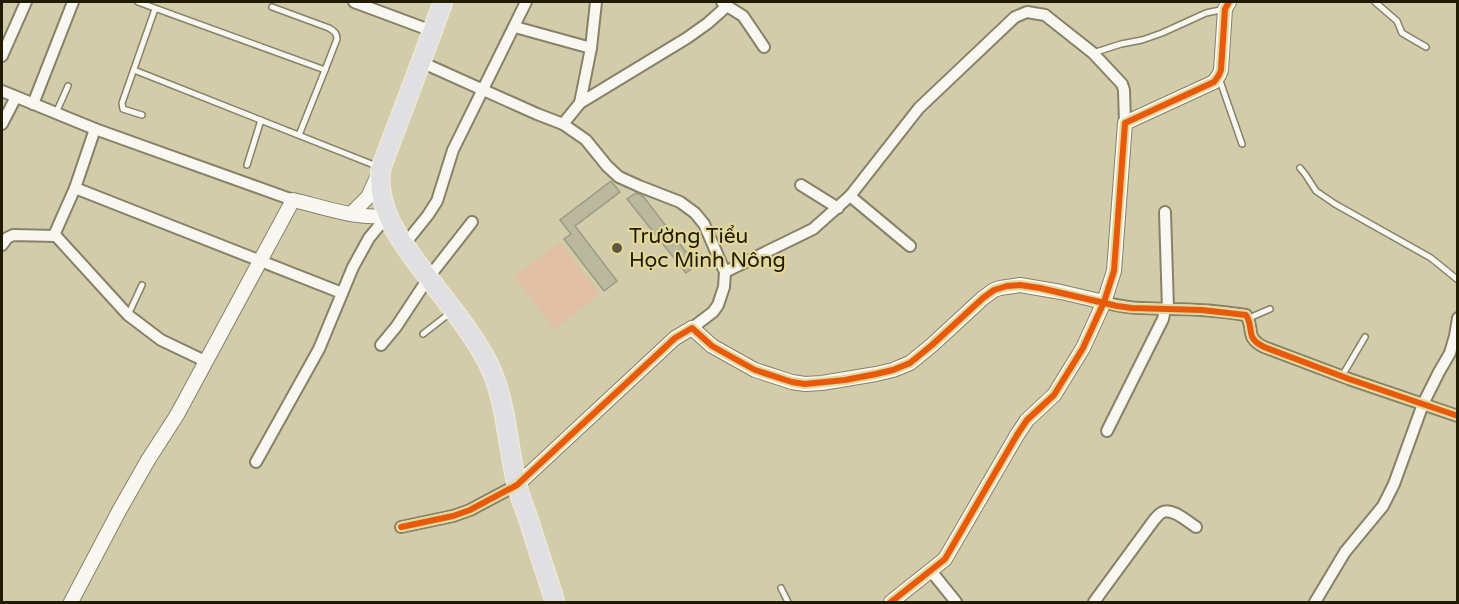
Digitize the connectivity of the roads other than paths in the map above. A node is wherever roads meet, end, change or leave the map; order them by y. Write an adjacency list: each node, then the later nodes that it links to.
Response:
1 (26, 2): 19 (street)
2 (73, 2): 29 (street)
3 (138, 2): 12 (lane)
4 (354, 2): 14 (street)
5 (443, 2): 14 (highway)
6 (526, 2): 13 (street)
7 (596, 2): 17 (street)
8 (1375, 2): 16 (lane)
9 (725, 4): 15 (street); 28 (street)
10 (1227, 5): 18 (lane); 23 (street)
11 (272, 7): 22 (lane)
12 (155, 9): 21 (lane); 22 (lane)
13 (514, 27): 17 (street); 25 (street)
14 (432, 31): 20 (highway)
15 (764, 47)
16 (1426, 47)
17 (591, 48): 28 (street)
18 (1093, 53): 33 (street); 44 (street)
19 (2, 57)
20 (421, 62): 25 (street); 40 (highway)
21 (134, 70): 31 (lane); 32 (lane)
22 (325, 70): 37 (lane)
23 (1219, 77): 33 (street); 38 (lane)
24 (68, 86): 30 (lane)
25 (483, 90): 35 (street); 53 (street)
26 (2, 91): 27 (street)
27 (16, 97): 29 (street); 34 (street)
28 (580, 103): 35 (street)
29 (33, 104): 30 (street)
30 (56, 113): 36 (street)
31 (142, 115)
32 (261, 120): 37 (lane); 39 (lane)
33 (1125, 123): 61 (street)
34 (2, 124)
35 (563, 124): 56 (street)
36 (95, 129): 43 (street); 45 (street)
37 (299, 135): 40 (lane)
38 (1242, 144)
39 (247, 165)
40 (381, 168): 48 (street); 49 (highway)
41 (1300, 168): 58 (lane)
42 (801, 185): 46 (street)
43 (75, 188): 51 (street); 55 (street)
44 (850, 196): 46 (street); 54 (street)
45 (292, 200): 48 (street); 55 (street)
46 (838, 208): 56 (street)
47 (1165, 212): 62 (street)
48 (351, 214): 49 (street)
49 (388, 214): 53 (highway); 60 (street)
50 (472, 222): 57 (street)
51 (56, 236): 52 (street); 65 (street)
52 (2, 245)
53 (404, 245): 57 (highway)
54 (910, 246)
55 (260, 260): 60 (street); 72 (street)
56 (725, 272): 68 (street)
57 (429, 277): 64 (highway); 71 (street)
58 (1458, 280)
59 (142, 285): 65 (lane)
60 (342, 293): 77 (street)
61 (1104, 302): 62 (street); 68 (street); 81 (street)
62 (1166, 309): 66 (street); 76 (street)
63 (1270, 309): 66 (lane)
64 (453, 310): 69 (lane); 78 (highway)
65 (128, 315): 72 (street)
66 (1249, 318): 73 (street)
67 (1458, 318): 74 (street)
68 (692, 327): 78 (street)
69 (423, 334)
70 (1365, 337): 73 (lane)
71 (381, 345)
72 (205, 361): 83 (street)
73 (1342, 376): 74 (street)
74 (1423, 404): 75 (street); 89 (street)
75 (1458, 416)
76 (1107, 431)
77 (256, 462)
78 (517, 485): 79 (street); 84 (highway)
79 (401, 527)
80 (1196, 527): 88 (street)
81 (931, 571): 86 (street); 87 (street)
82 (781, 588): 85 (lane)
83 (71, 603)
84 (555, 603)
85 (788, 603)
86 (891, 603)
87 (956, 603)
88 (1094, 603)
89 (1315, 603)

